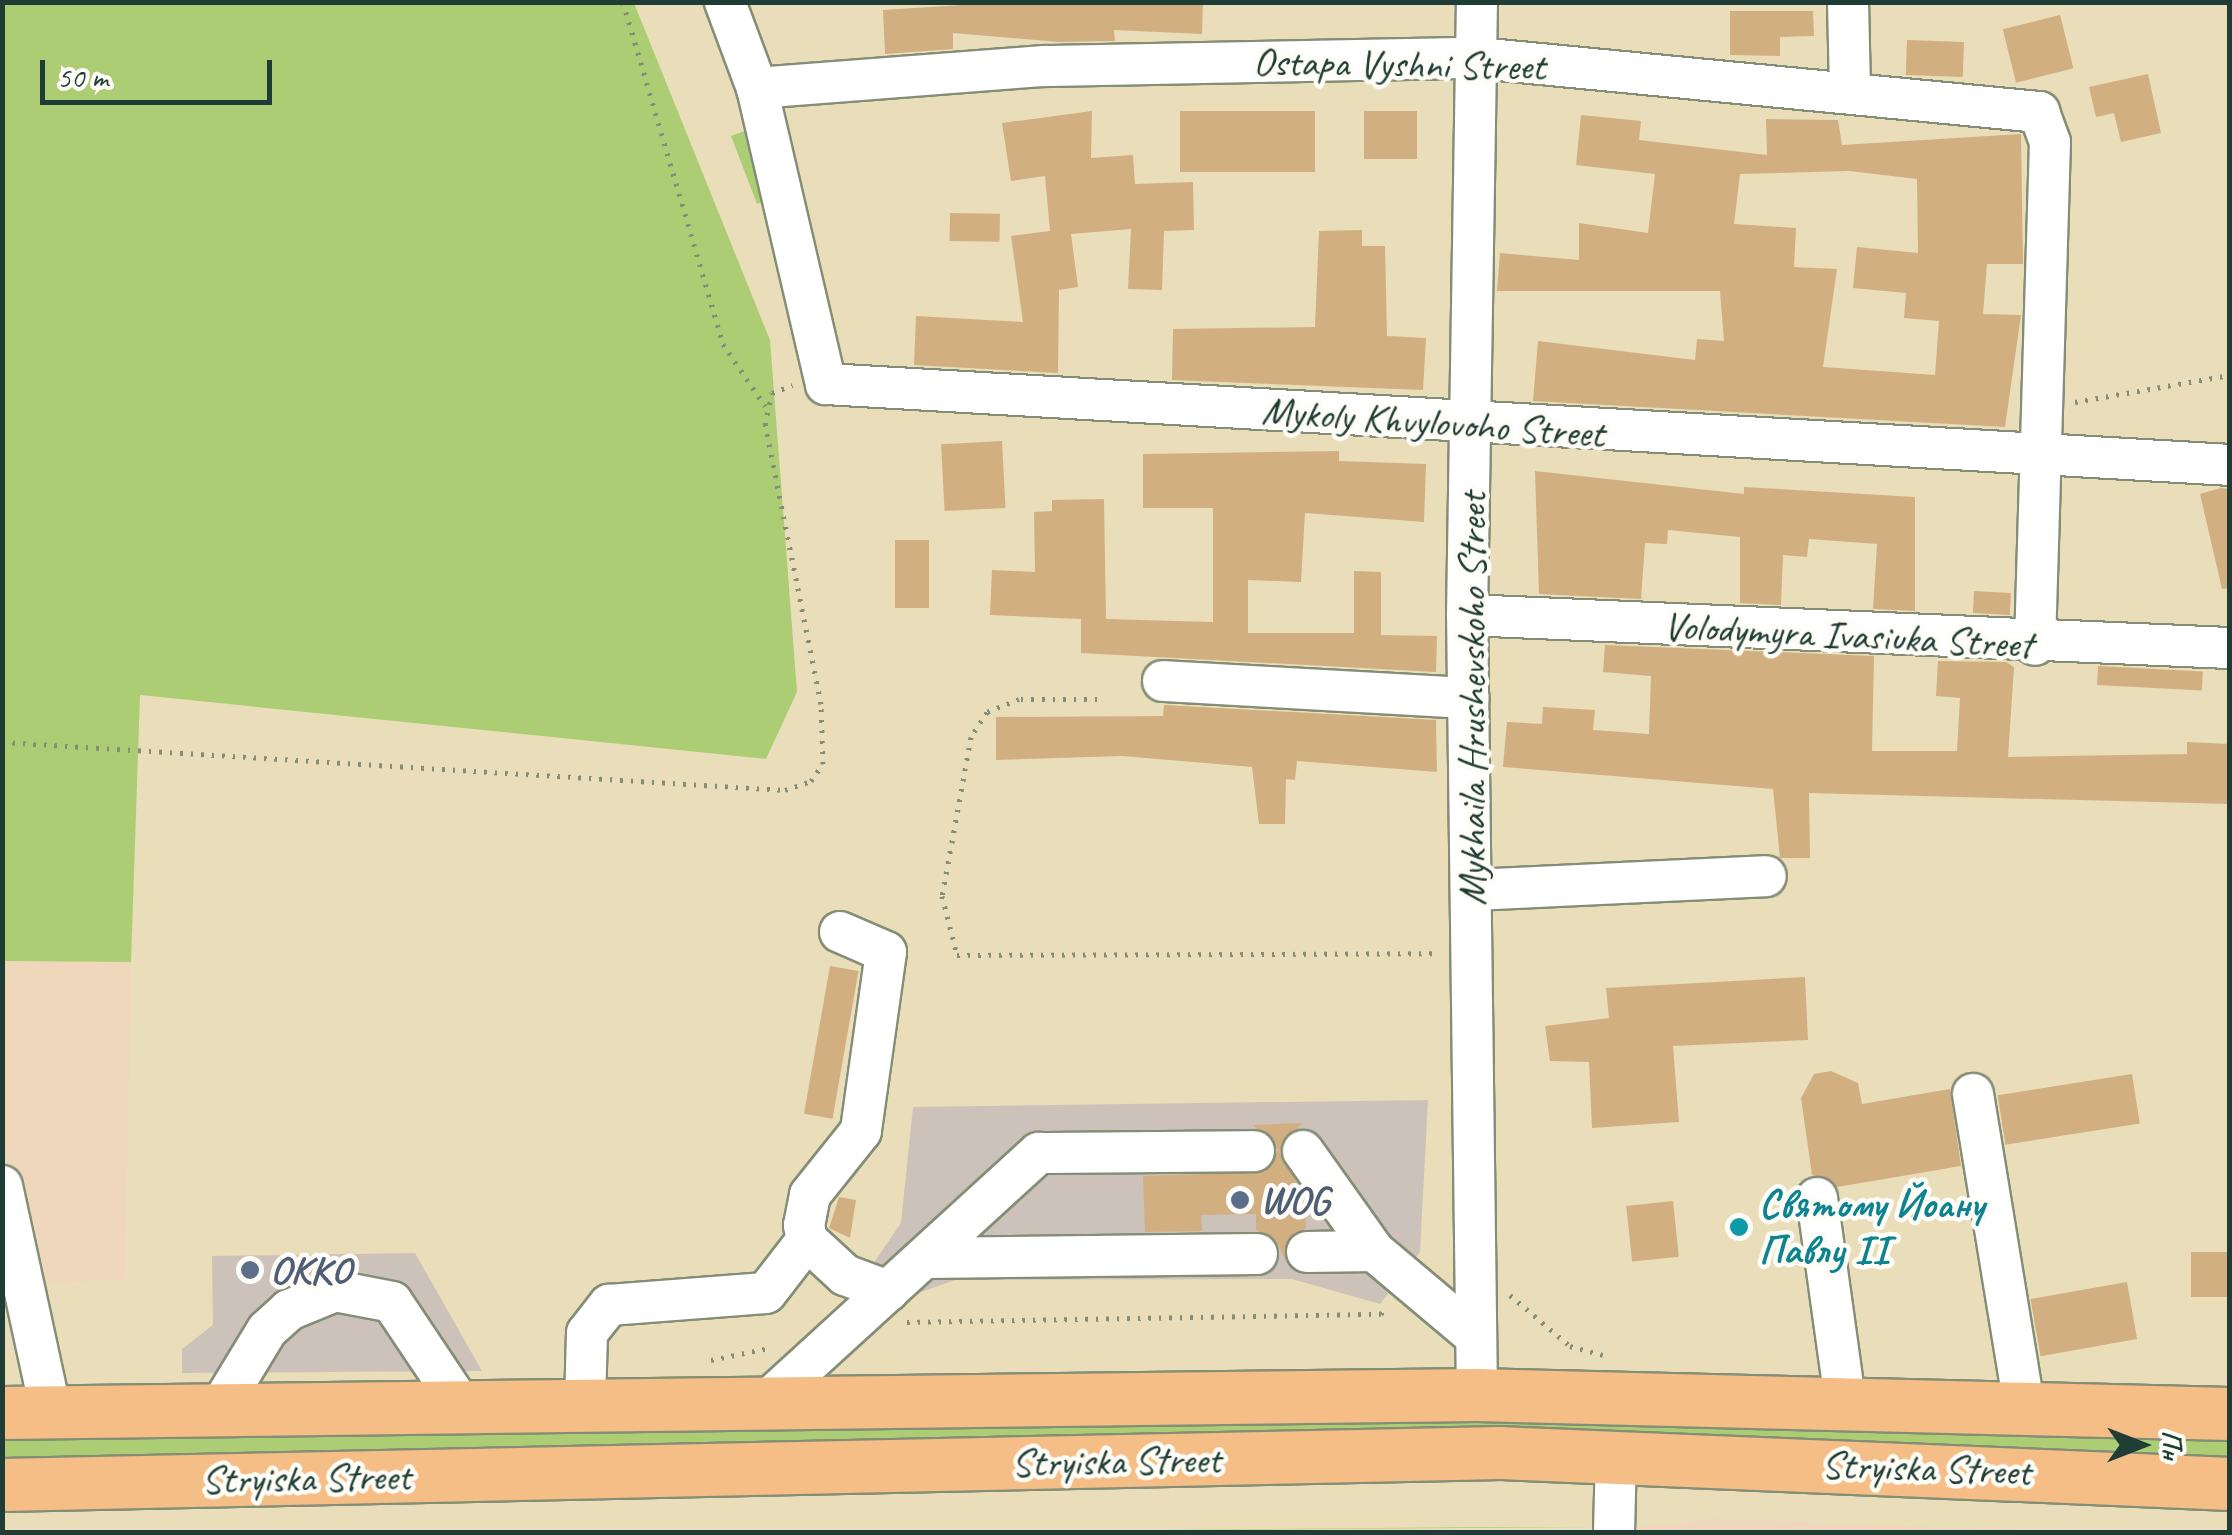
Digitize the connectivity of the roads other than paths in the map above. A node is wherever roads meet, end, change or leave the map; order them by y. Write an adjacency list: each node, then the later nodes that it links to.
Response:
1 (725, 2): 5 (street)
2 (1477, 2): 4 (street, Mykhaila Hrushevskoho Street)
3 (1848, 2): 6 (street)
4 (1478, 58): 5 (street, Ostapa Vyshni Street); 6 (street, Ostapa Vyshni Street); 7 (street, Mykhaila Hrushevskoho Street)
5 (758, 88): 7 (street, Mykoly Khvylovoho Street)
6 (1850, 92): 8 (street, Ostapa Vyshni Street)
7 (1472, 425): 8 (street, Mykoly Khvylovoho Street); 10 (street, Mykhaila Hrushevskoho Street)
8 (2041, 459): 9 (street, Mykoly Khvylovoho Street); 11 (street)
9 (2230, 465)
10 (1467, 615): 11 (street, Volodymyra Ivasiuka Street); 14 (street, Mykhaila Hrushevskoho Street)
11 (2034, 644): 12 (street, Volodymyra Ivasiuka Street)
12 (2230, 648)
13 (1162, 681): 14 (street)
14 (1469, 698): 16 (street, Mykhaila Hrushevskoho Street)
15 (1766, 876): 16 (street)
16 (1472, 890): 29 (street, Mykhaila Hrushevskoho Street)
17 (840, 932): 23 (street)
18 (1974, 1094): 35 (street)
19 (1254, 1151): 27 (street)
20 (1304, 1151): 24 (street)
21 (2, 1186): 37 (street)
22 (1817, 1198): 32 (street)
23 (807, 1240): 28 (street); 33 (street)
24 (1374, 1251): 25 (street); 29 (street)
25 (1306, 1252)
26 (1257, 1254): 27 (street)
27 (926, 1258): 28 (street)
28 (878, 1302): 31 (street)
29 (1476, 1336): 30 (street, Mykhaila Hrushevskoho Street)
30 (1476, 1395): 31 (main road, Stryiska Street); 32 (main road, Stryiska Street)
31 (767, 1402): 33 (main road, Stryiska Street)
32 (1845, 1402): 35 (main road, Stryiska Street)
33 (585, 1404): 34 (main road, Stryiska Street)
34 (461, 1406): 36 (main road, Stryiska Street); 36 (street)
35 (2024, 1406): 38 (main road, Stryiska Street)
36 (219, 1410): 37 (main road, Stryiska Street)
37 (27, 1413)
38 (2230, 1414)
39 (1616, 1457): 40 (main road, Stryiska Street); 41 (main road, Stryiska Street); 42 (street)
40 (2230, 1484)
41 (2, 1485)
42 (1614, 1532)

